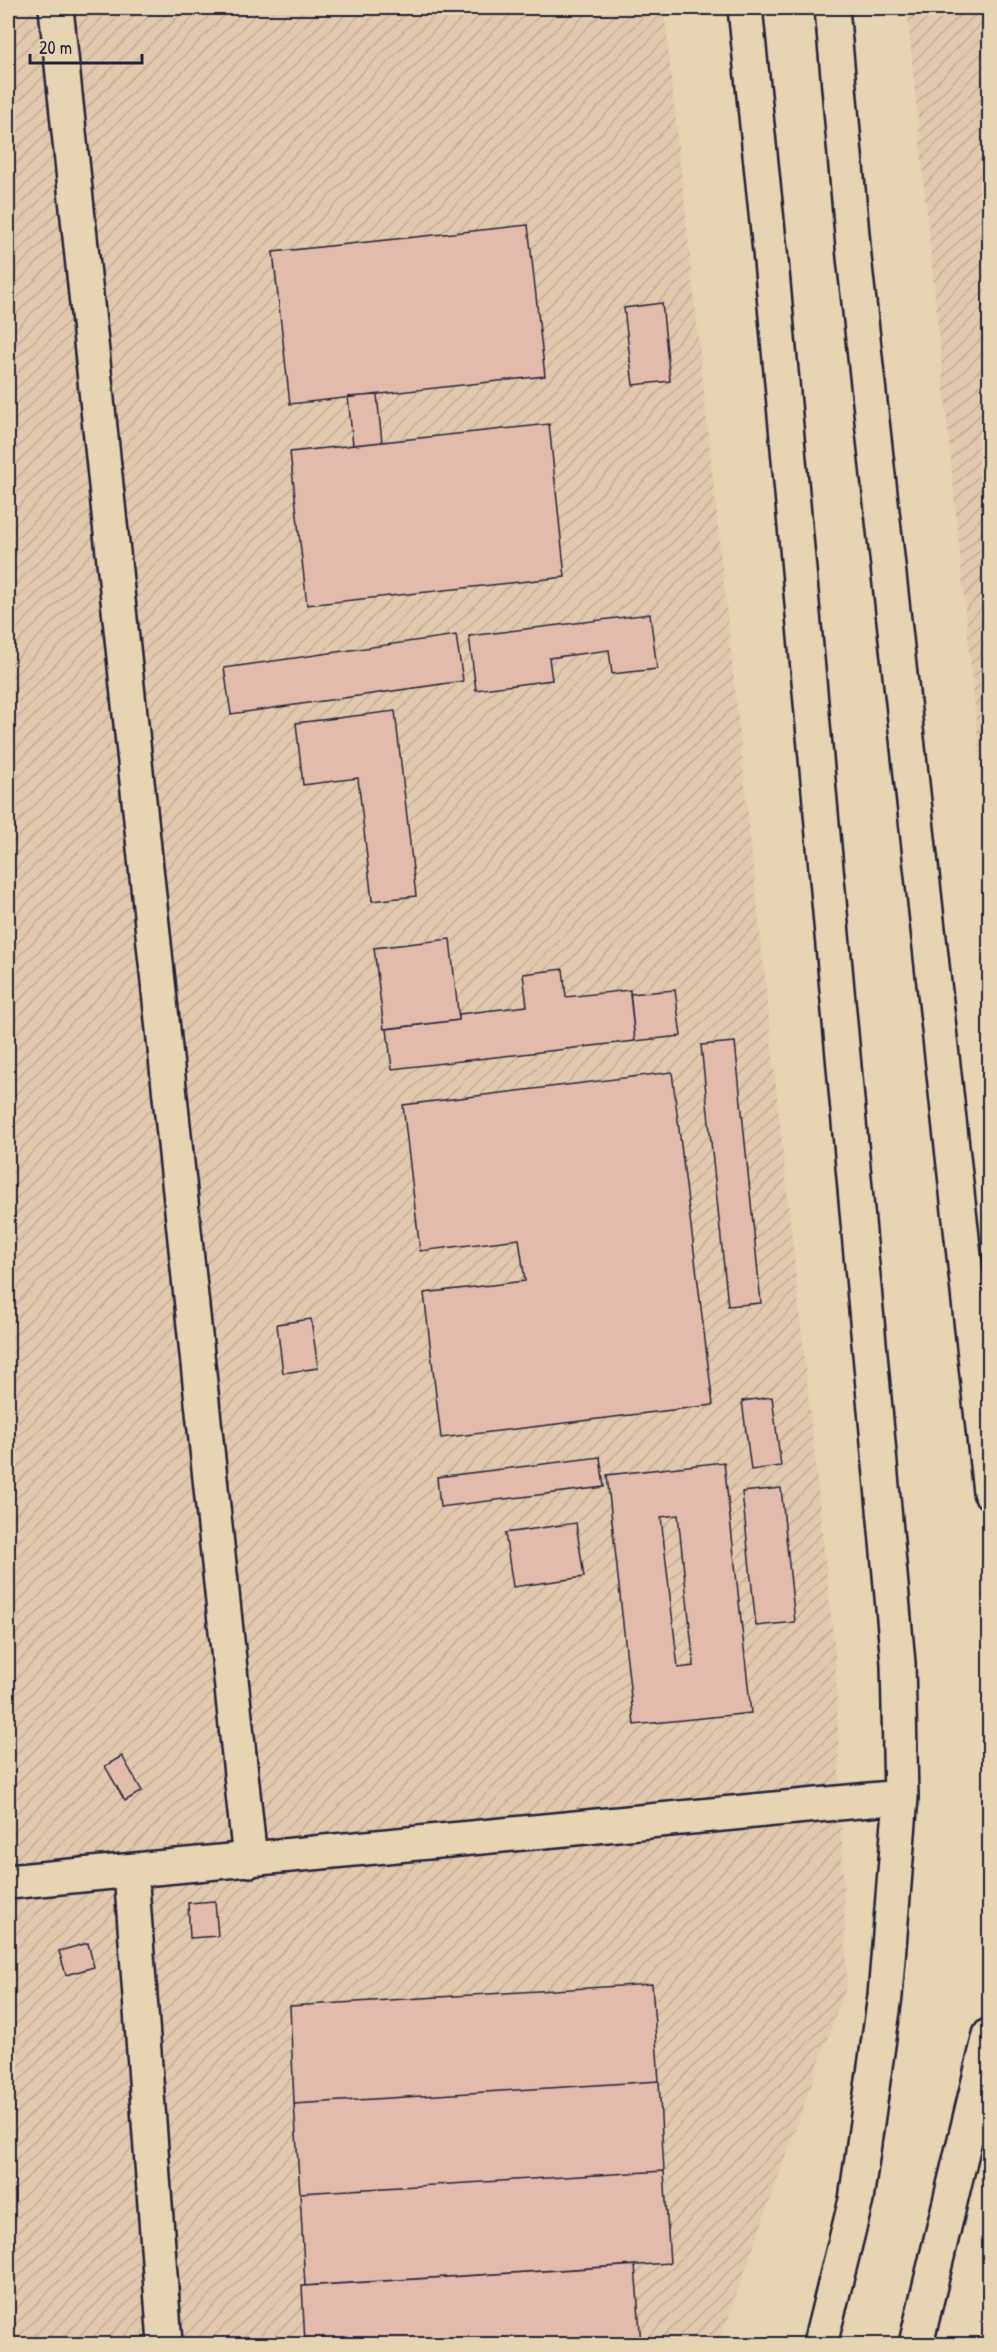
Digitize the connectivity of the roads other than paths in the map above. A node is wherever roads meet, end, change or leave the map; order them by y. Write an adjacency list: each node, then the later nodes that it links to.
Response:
1 (56, 8): 7 (street)
2 (746, 8): 6 (street)
3 (832, 8): 4 (street)
4 (985, 1401): 5 (street)
5 (990, 1492)
6 (901, 1797): 7 (street); 12 (street)
7 (250, 1860): 8 (street)
8 (131, 1871): 9 (street); 11 (street)
9 (8, 1882)
10 (990, 2035): 13 (street)
11 (165, 2344)
12 (820, 2344)
13 (916, 2344)

